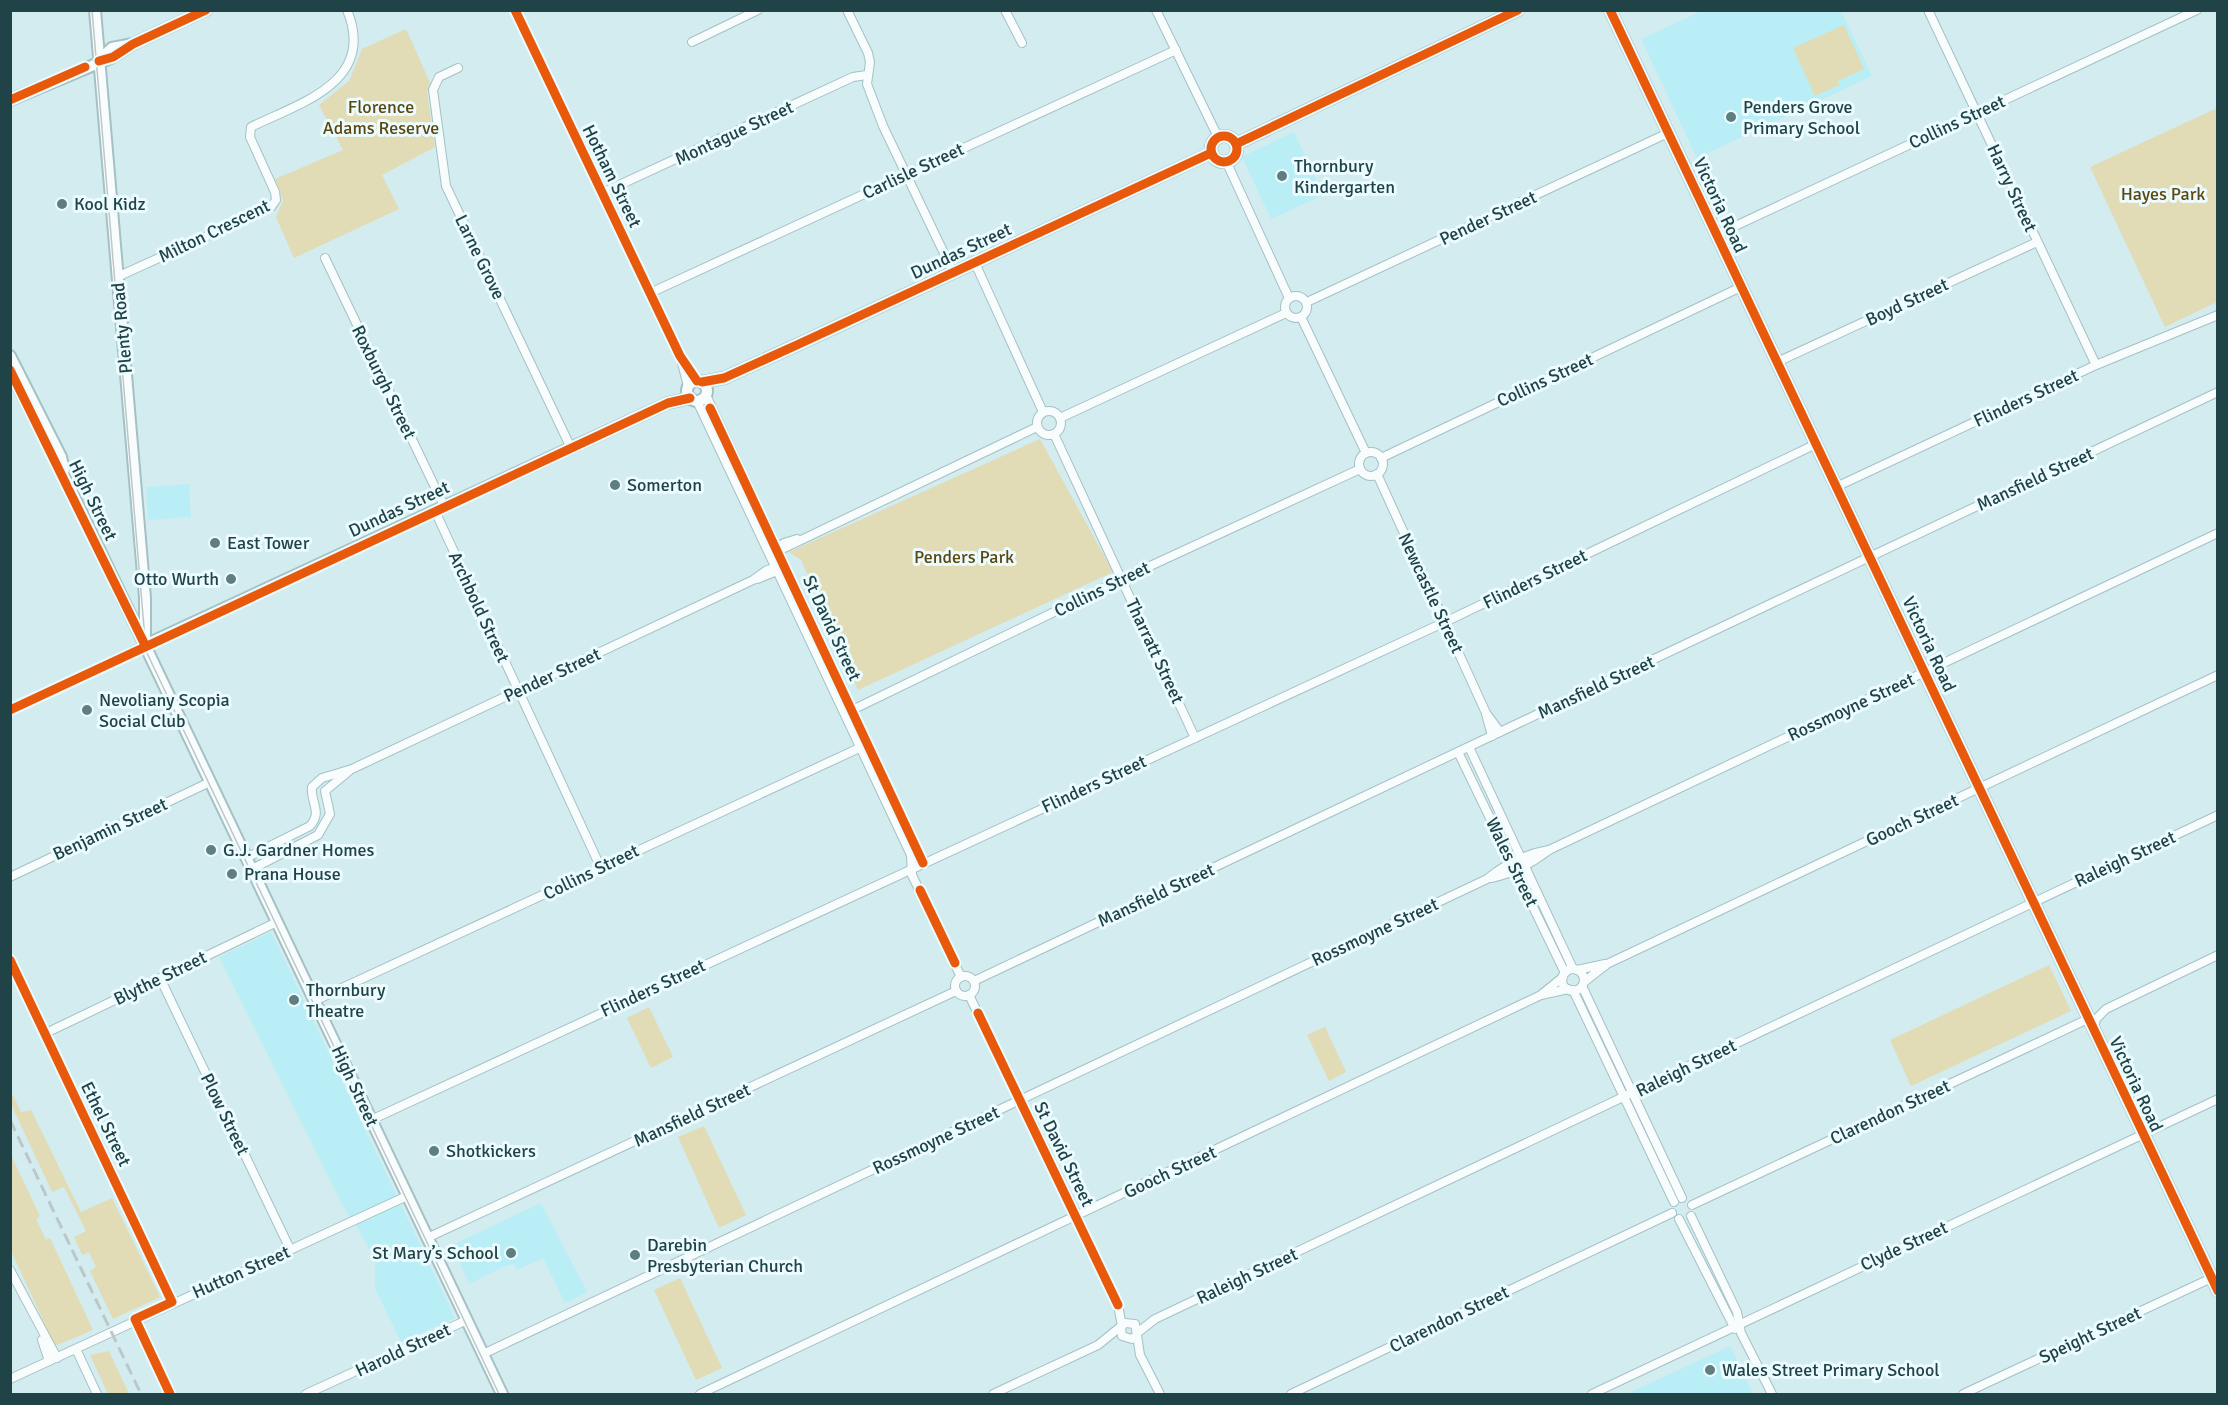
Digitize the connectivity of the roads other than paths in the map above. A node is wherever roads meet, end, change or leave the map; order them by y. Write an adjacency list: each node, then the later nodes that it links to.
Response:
1 (95, 10): 16 (street, Plenty Road)
2 (206, 10): 16 (street)
3 (347, 10): 33 (street, Milton Crescent)
4 (848, 10): 18 (street)
5 (1005, 10): 14 (street)
6 (1156, 10): 15 (street)
7 (1518, 10): 23 (street)
8 (1610, 10): 21 (street, Victoria Road)
9 (1928, 10): 20 (street, Harry Street)
10 (2197, 10): 20 (street, Collins Street)
11 (519, 12): 27 (street, Hotham Street)
12 (753, 12): 13 (street)
13 (692, 42)
14 (1022, 43)
15 (1176, 50): 22 (street); 26 (street, Carlisle Street)
16 (99, 61): 19 (street); 33 (street, Plenty Road)
17 (458, 68): 53 (street, Larne Grove)
18 (867, 75): 26 (street); 27 (street, Montague Street)
19 (10, 100)
20 (1977, 113): 28 (street, Collins Street); 29 (street, Harry Street)
21 (1668, 133): 28 (street, Victoria Road); 37 (street, Pender Street)
22 (1218, 137): 23 (street); 24 (street)
23 (1236, 144): 25 (street)
24 (1211, 153): 25 (street); 31 (street, Dundas Street)
25 (1226, 162): 36 (street)
26 (906, 174): 32 (street); 35 (street, Carlisle Street)
27 (602, 193): 35 (street, Hotham Street)
28 (1716, 235): 34 (street, Victoria Road)
29 (2037, 242): 42 (street, Boyd Street); 43 (street, Harry Street)
30 (325, 258): 59 (street, Roxburgh Street)
31 (975, 263): 32 (street, Dundas Street); 48 (street)
32 (953, 272): 45 (street, Dundas Street)
33 (117, 277): 66 (street, Plenty Road)
34 (1742, 287): 42 (street, Victoria Road); 55 (street, Collins Street)
35 (650, 293): 45 (street, Hotham Street)
36 (1289, 298): 37 (street); 38 (street)
37 (1307, 302): 40 (street)
38 (1286, 313): 40 (street); 49 (street)
39 (2217, 315): 43 (street, Flinders Street)
40 (1301, 317): 54 (street)
41 (11, 357): 47 (street, High Street)
42 (1777, 362): 52 (street, Victoria Road)
43 (2096, 365): 58 (street, Flinders Street)
44 (10, 370): 47 (street, High Street)
45 (697, 390): 53 (street, Dundas Street); 61 (street, St David Street)
46 (2217, 392): 62 (street, Mansfield Street)
47 (34, 410): 66 (street, High Street)
48 (1043, 412): 49 (street); 50 (street)
49 (1060, 418): 51 (street)
50 (1037, 427): 51 (street); 61 (street)
51 (1054, 434): 64 (street, Tharratt Street)
52 (1815, 444): 58 (street, Victoria Road); 65 (street, Flinders Street)
53 (571, 447): 59 (street, Dundas Street)
54 (1366, 453): 55 (street); 56 (street)
55 (1381, 458): 57 (street)
56 (1360, 469): 57 (street); 64 (street, Collins Street)
57 (1377, 474): 65 (street, Newcastle Street)
58 (1836, 487): 62 (street, Victoria Road)
59 (439, 508): 66 (street, Dundas Street); 69 (street, Archbold Street)
60 (2217, 533): 67 (street, Rossmoyne Street)
61 (775, 551): 63 (street, St David Street)
62 (1869, 557): 67 (street, Victoria Road); 73 (street, Mansfield Street)
63 (780, 568): 69 (street, Pender Street); 71 (street, St David Street)
64 (1122, 579): 71 (street, Collins Street); 75 (street, Tharratt Street)
65 (1445, 622): 72 (street, Newcastle Street); 75 (street, Flinders Street)
66 (145, 645): 70 (street); 80 (street, High Street)
67 (1924, 672): 81 (street, Victoria Road); 84 (street, Rossmoyne Street)
68 (2217, 675): 81 (street, Gooch Street)
69 (519, 691): 79 (street, Pender Street); 86 (street, Archbold Street)
70 (10, 710)
71 (849, 712): 76 (street, St David Street)
72 (1486, 712): 73 (street); 74 (street)
73 (1500, 732): 74 (street, Mansfield Street)
74 (1492, 736): 77 (street, Mansfield Street)
75 (1195, 738): 85 (street, Flinders Street)
76 (865, 746): 85 (street, St David Street); 86 (street, Collins Street); 88 (street, St David Street)
77 (1468, 747): 78 (street, Mansfield Street); 84 (street, Wales Street)
78 (1458, 752): 87 (street, Wales Street); 99 (street, Mansfield Street)
79 (352, 769): 83 (street, Pender Street); 89 (street, Pender Street)
80 (210, 782): 83 (street, High Street); 90 (street, Benjamin Street)
81 (1979, 788): 91 (street, Victoria Road); 95 (street, Gooch Street)
82 (2217, 815): 91 (street, Raleigh Street)
83 (246, 858): 89 (street, High Street)
84 (1523, 862): 87 (street, Rossmoyne Street); 96 (street, Wales Street)
85 (923, 863): 88 (street, Flinders Street)
86 (600, 866): 105 (street, Collins Street)
87 (1514, 866): 96 (street, Wales Street); 111 (street, Rossmoyne Street)
88 (912, 868): 97 (street, St David Street); 112 (street, Flinders Street)
89 (252, 869): 92 (street, High Street)
90 (10, 877)
91 (2033, 902): 106 (street, Victoria Road); 109 (street, Raleigh Street)
92 (277, 922): 98 (street, Blythe Street); 105 (street, High Street)
93 (2217, 955): 107 (street)
94 (10, 960): 108 (street, Ethel Street)
95 (1607, 964): 96 (street, Gooch Street); 100 (street, Gooch Street)
96 (1569, 972): 100 (street); 101 (street); 104 (street, Gooch Street)
97 (961, 977): 99 (street); 102 (street)
98 (160, 978): 108 (street, Blythe Street); 123 (street, Plow Street)
99 (974, 981): 103 (street)
100 (1583, 984): 101 (street, Gooch Street); 109 (street)
101 (1571, 990): 104 (street, Gooch Street); 109 (street)
102 (956, 991): 103 (street); 122 (street, Mansfield Street)
103 (969, 995): 111 (street, St David Street)
104 (1541, 995): 120 (street, Gooch Street)
105 (314, 1001): 112 (street, High Street)
106 (2088, 1019): 107 (street, Victoria Road); 117 (street, Clarendon Street)
107 (2093, 1030): 113 (street, Victoria Road)
108 (44, 1034): 127 (street, Ethel Street)
109 (1628, 1096): 115 (street); 116 (street); 130 (street, Raleigh Street)
110 (2217, 1099): 113 (street, Clyde Street)
111 (1019, 1100): 120 (street, St David Street); 140 (street, Rossmoyne Street)
112 (371, 1120): 114 (street, High Street)
113 (2142, 1136): 125 (street, Victoria Road); 133 (street, Clyde Street)
114 (406, 1196): 122 (street, High Street); 123 (street, Hutton Street)
115 (1682, 1198): 116 (street); 117 (street)
116 (1674, 1202): 118 (street)
117 (1692, 1204): 119 (street)
118 (1672, 1213): 121 (street); 150 (street, Clarendon Street)
119 (1691, 1215): 121 (street); 133 (street)
120 (1077, 1216): 128 (street, St David Street); 147 (street, Gooch Street)
121 (1679, 1220): 133 (street)
122 (427, 1238): 131 (street, High Street)
123 (290, 1249): 127 (street, Hutton Street)
124 (10, 1270): 141 (street)
125 (2214, 1276): 126 (street, Victoria Road); 153 (street, Speight Street)
126 (2217, 1291)
127 (172, 1302): 129 (street, Hutton Street)
128 (1119, 1309): 132 (street, St David Street); 134 (street, St David Street)
129 (135, 1319): 138 (street, Hutton Street); 144 (street)
130 (1155, 1319): 132 (street, Raleigh Street); 135 (street, Raleigh Street)
131 (466, 1320): 140 (street, High Street); 145 (street, Harold Street)
132 (1132, 1323): 134 (street, Raleigh Street); 135 (street, St David Street)
133 (1736, 1325): 151 (street, Clyde Street); 152 (street)
134 (1121, 1327): 136 (street, St David Street); 137 (street)
135 (1137, 1334): 136 (street, Raleigh Street); 139 (street)
136 (1126, 1339): 137 (street); 139 (street)
137 (1098, 1345): 148 (street)
138 (76, 1349): 141 (street, Hutton Street); 143 (street)
139 (1139, 1350): 149 (street)
140 (483, 1354): 146 (street, High Street)
141 (53, 1359): 142 (street, Hutton Street)
142 (10, 1379)
143 (97, 1395)
144 (170, 1395)
145 (306, 1395)
146 (502, 1395)
147 (700, 1395)
148 (993, 1395)
149 (1160, 1395)
150 (1291, 1395)
151 (1592, 1395)
152 (1772, 1395)
153 (1963, 1395)

